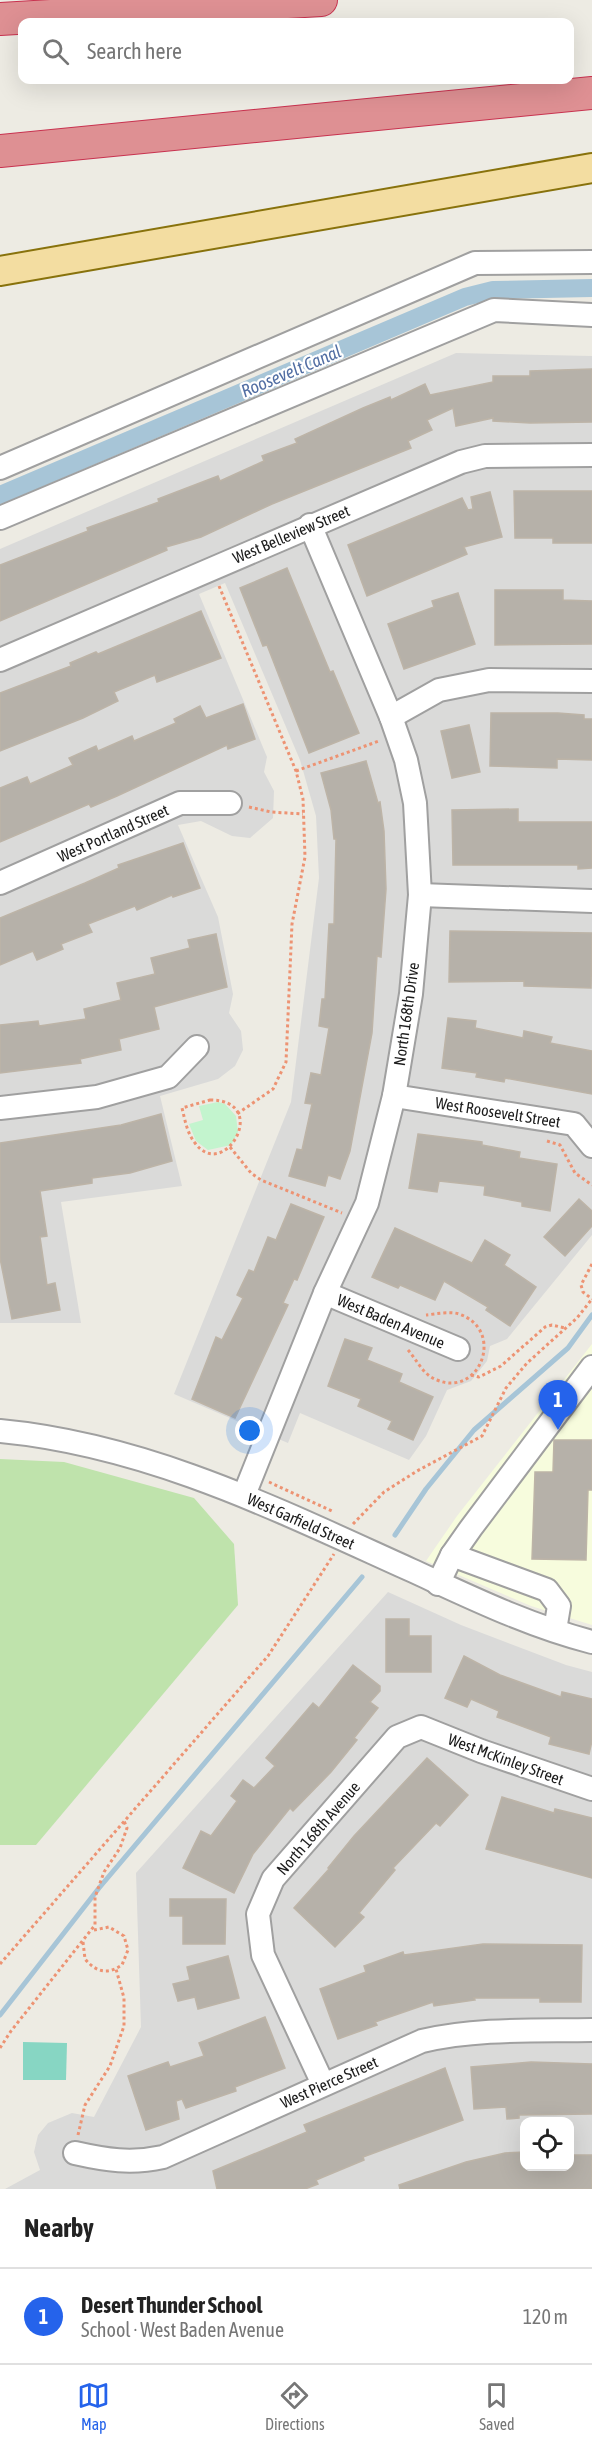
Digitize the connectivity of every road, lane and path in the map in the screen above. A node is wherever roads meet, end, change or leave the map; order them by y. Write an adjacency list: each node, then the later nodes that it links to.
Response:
1 (321, 0): 2 (highway)
2 (0, 19)
3 (592, 93): 4 (highway)
4 (0, 152)
5 (592, 168): 7 (main road)
6 (592, 262): 10 (street)
7 (0, 271)
8 (592, 315): 11 (street)
9 (592, 455): 12 (street, West Belleview Street)
10 (0, 468)
11 (0, 518)
12 (310, 525): 13 (street, West Belleview Street); 16 (street, North 168th Drive)
13 (211, 568): 14 (street, West Belleview Street); 17 (path)
14 (0, 660)
15 (592, 681): 16 (street)
16 (394, 726): 17 (path); 21 (street, North 168th Drive)
17 (296, 771): 19 (path)
18 (230, 803): 19 (path); 20 (street, West Portland Street)
19 (303, 814): 26 (path)
20 (0, 884)
21 (420, 895): 22 (street); 24 (street, North 168th Drive)
22 (592, 901)
23 (197, 1047): 25 (street)
24 (394, 1096): 28 (street, West Roosevelt Street); 31 (street, North 168th Drive)
25 (0, 1108)
26 (237, 1114): 29 (path); 29 (path)
27 (545, 1140): 30 (path)
28 (592, 1146)
29 (230, 1148): 31 (path)
30 (592, 1185)
31 (359, 1220): 33 (street, North 168th Drive)
32 (592, 1264): 34 (path)
33 (325, 1293): 38 (street, West Baden Avenue); 43 (street, North 168th Drive)
34 (592, 1299): 36 (path)
35 (424, 1315): 40 (path)
36 (565, 1328): 40 (path); 45 (path)
37 (403, 1344): 40 (path)
38 (458, 1349)
39 (592, 1367): 46 (street)
40 (471, 1375)
41 (0, 1431): 43 (street, West Garfield Street)
42 (265, 1480): 44 (path)
43 (244, 1495): 45 (street, West Garfield Street)
44 (335, 1512)
45 (347, 1526): 47 (street, West Garfield Street); 52 (path)
46 (453, 1555): 47 (street); 48 (street)
47 (438, 1584): 48 (street, West Garfield Street)
48 (555, 1630): 49 (street, West Garfield Street)
49 (592, 1642)
50 (420, 1727): 51 (street, West McKinley Street); 59 (street, North 168th Avenue)
51 (592, 1789)
52 (124, 1821): 53 (path); 55 (path)
53 (91, 1930): 54 (path); 56 (path)
54 (84, 1940): 56 (path); 58 (path)
55 (0, 1964)
56 (116, 1969): 60 (path)
57 (592, 2030): 59 (street, West Pierce Street)
58 (0, 2048)
59 (323, 2084): 60 (street, West Pierce Street)
60 (75, 2153)

